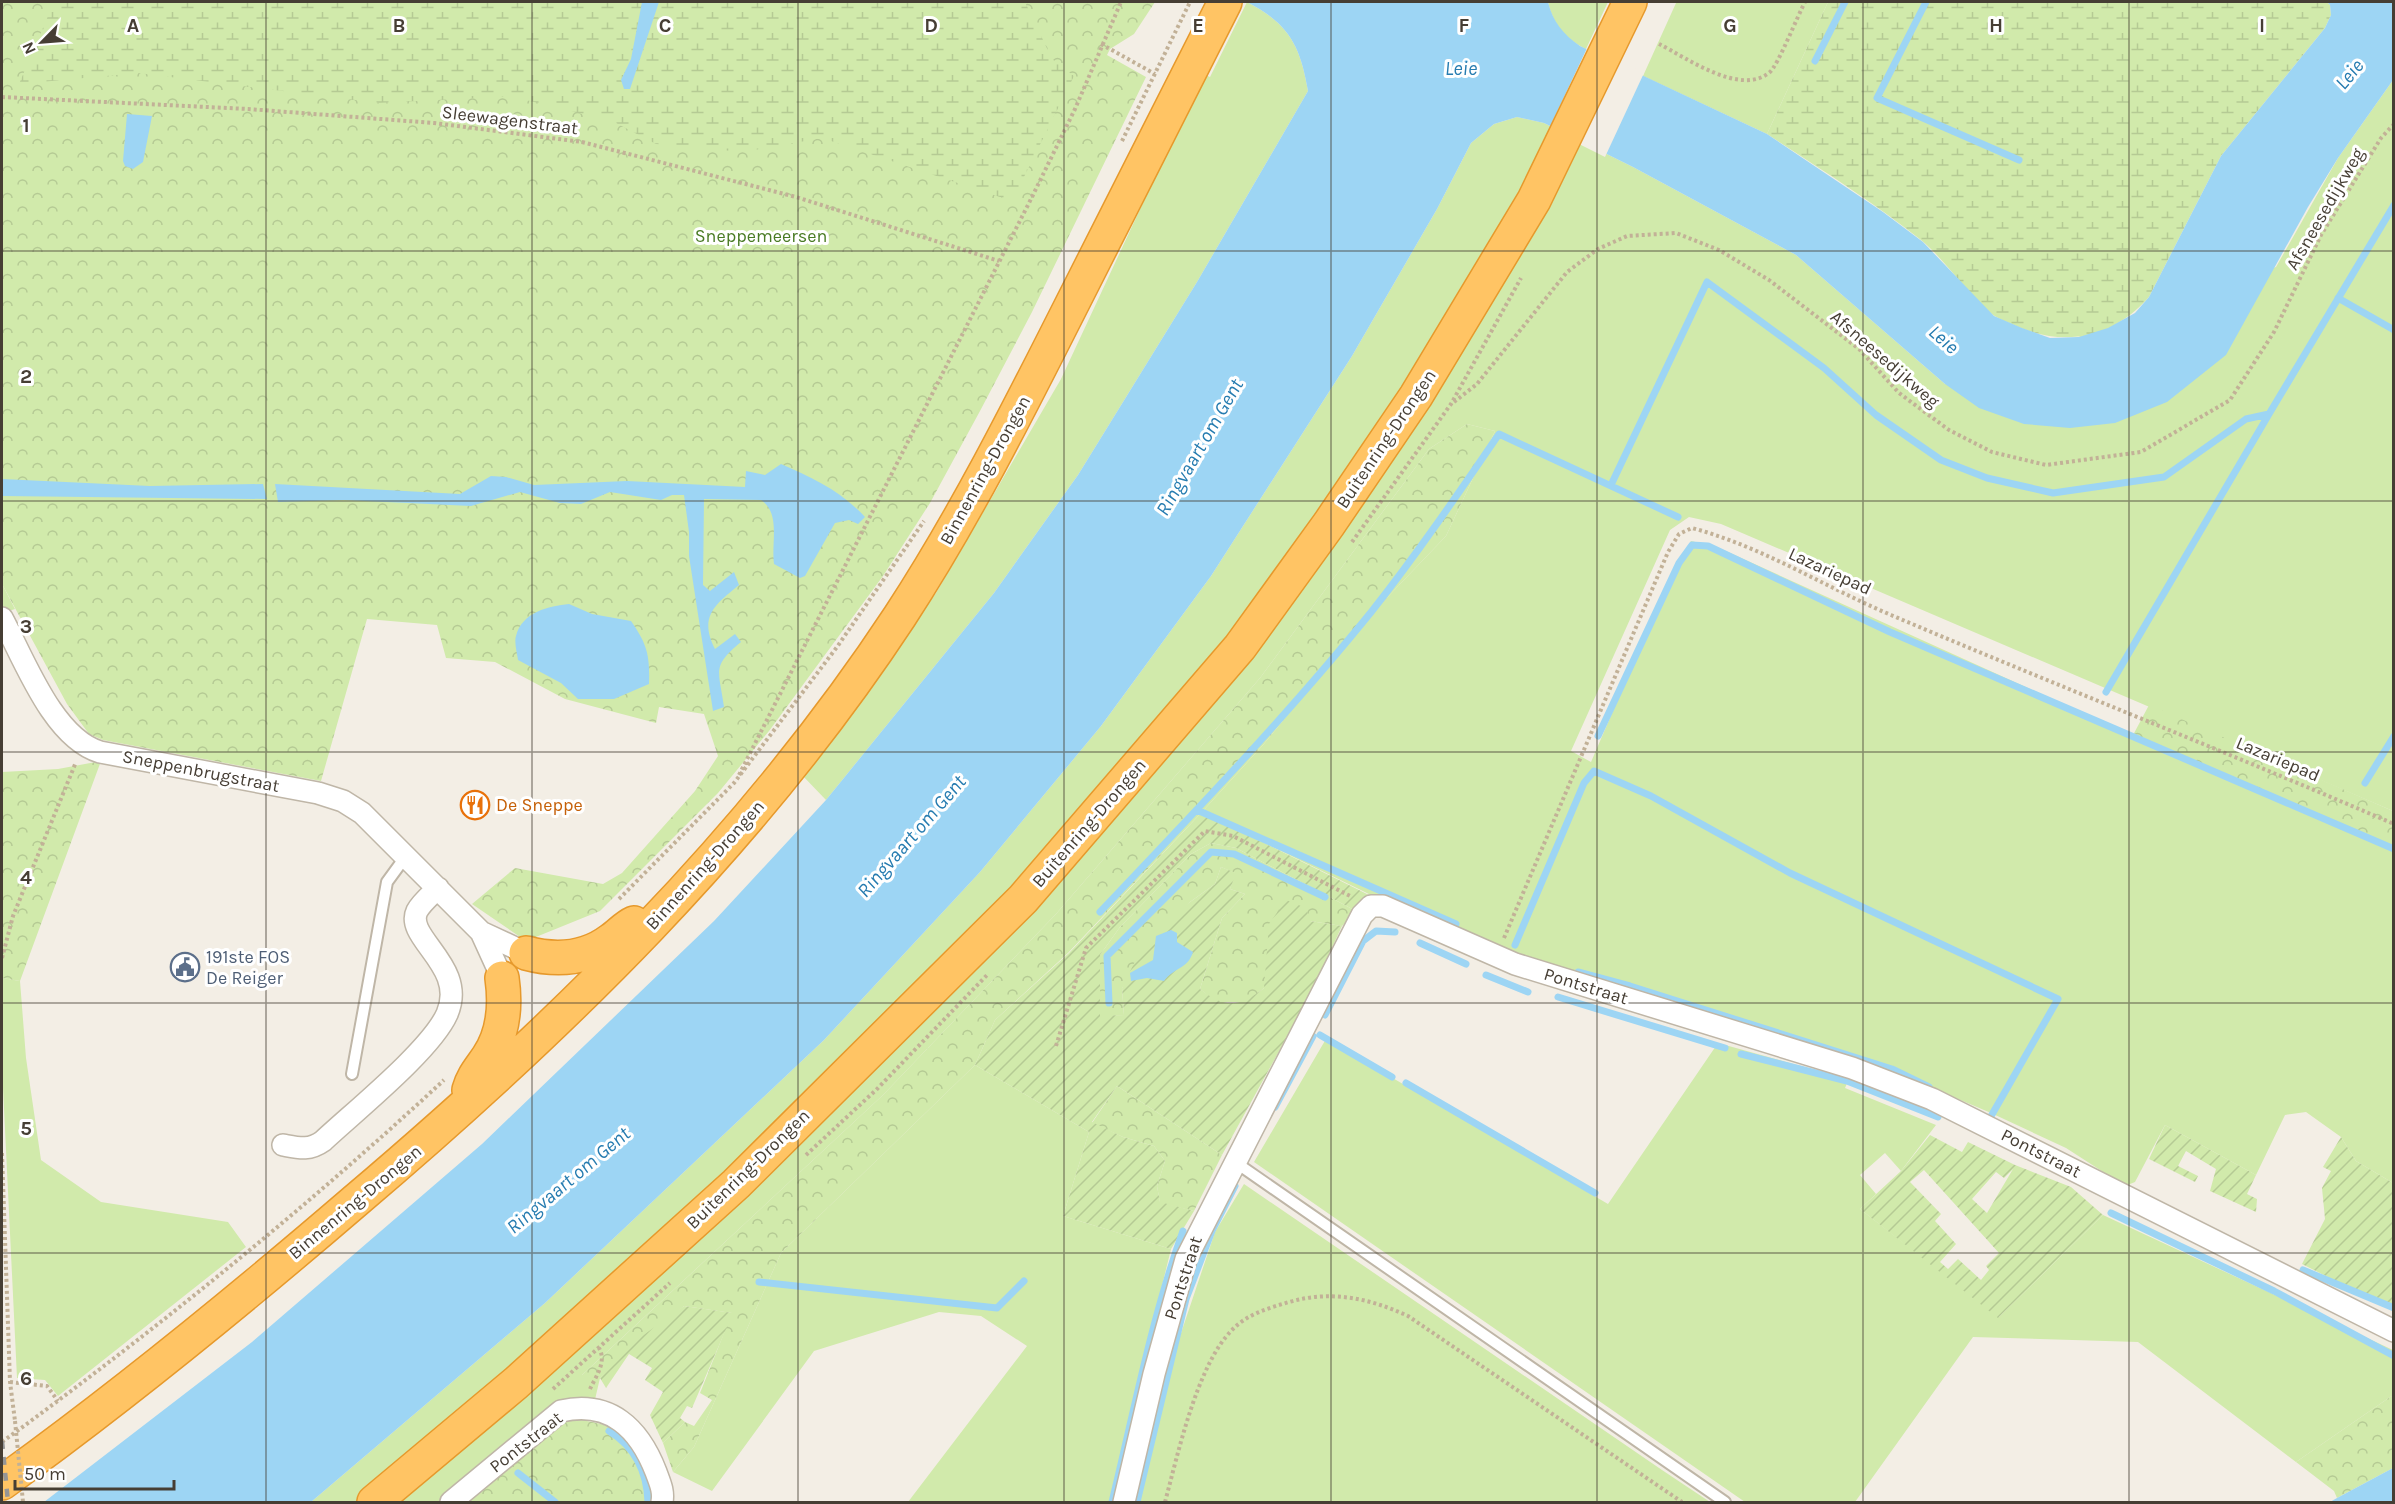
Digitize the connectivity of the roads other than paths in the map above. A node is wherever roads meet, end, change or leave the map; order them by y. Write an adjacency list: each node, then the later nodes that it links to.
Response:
1 (1225, 2): 6 (highway, Binnenring-Drongen)
2 (1629, 2): 16 (highway, Buitenring-Drongen)
3 (2, 618): 4 (street, Sneppenbrugstraat)
4 (406, 855): 5 (street, Sneppenbrugstraat); 10 (lane)
5 (438, 888): 7 (street, Sneppenbrugstraat); 12 (street)
6 (662, 916): 8 (highway); 11 (highway, Binnenring-Drongen)
7 (481, 932): 8 (street); 9 (street, Sneppenbrugstraat)
8 (526, 953)
9 (502, 978): 11 (highway)
10 (352, 1074)
11 (463, 1110): 15 (highway, Binnenring-Drongen)
12 (283, 1145)
13 (1235, 1162): 14 (street, Pontstraat); 19 (street, Pontstraat); 20 (lane)
14 (2394, 1331)
15 (2, 1483)
16 (374, 1503)
17 (451, 1503): 18 (street, Pontstraat)
18 (662, 1503)
19 (1124, 1503)
20 (1725, 1503)

